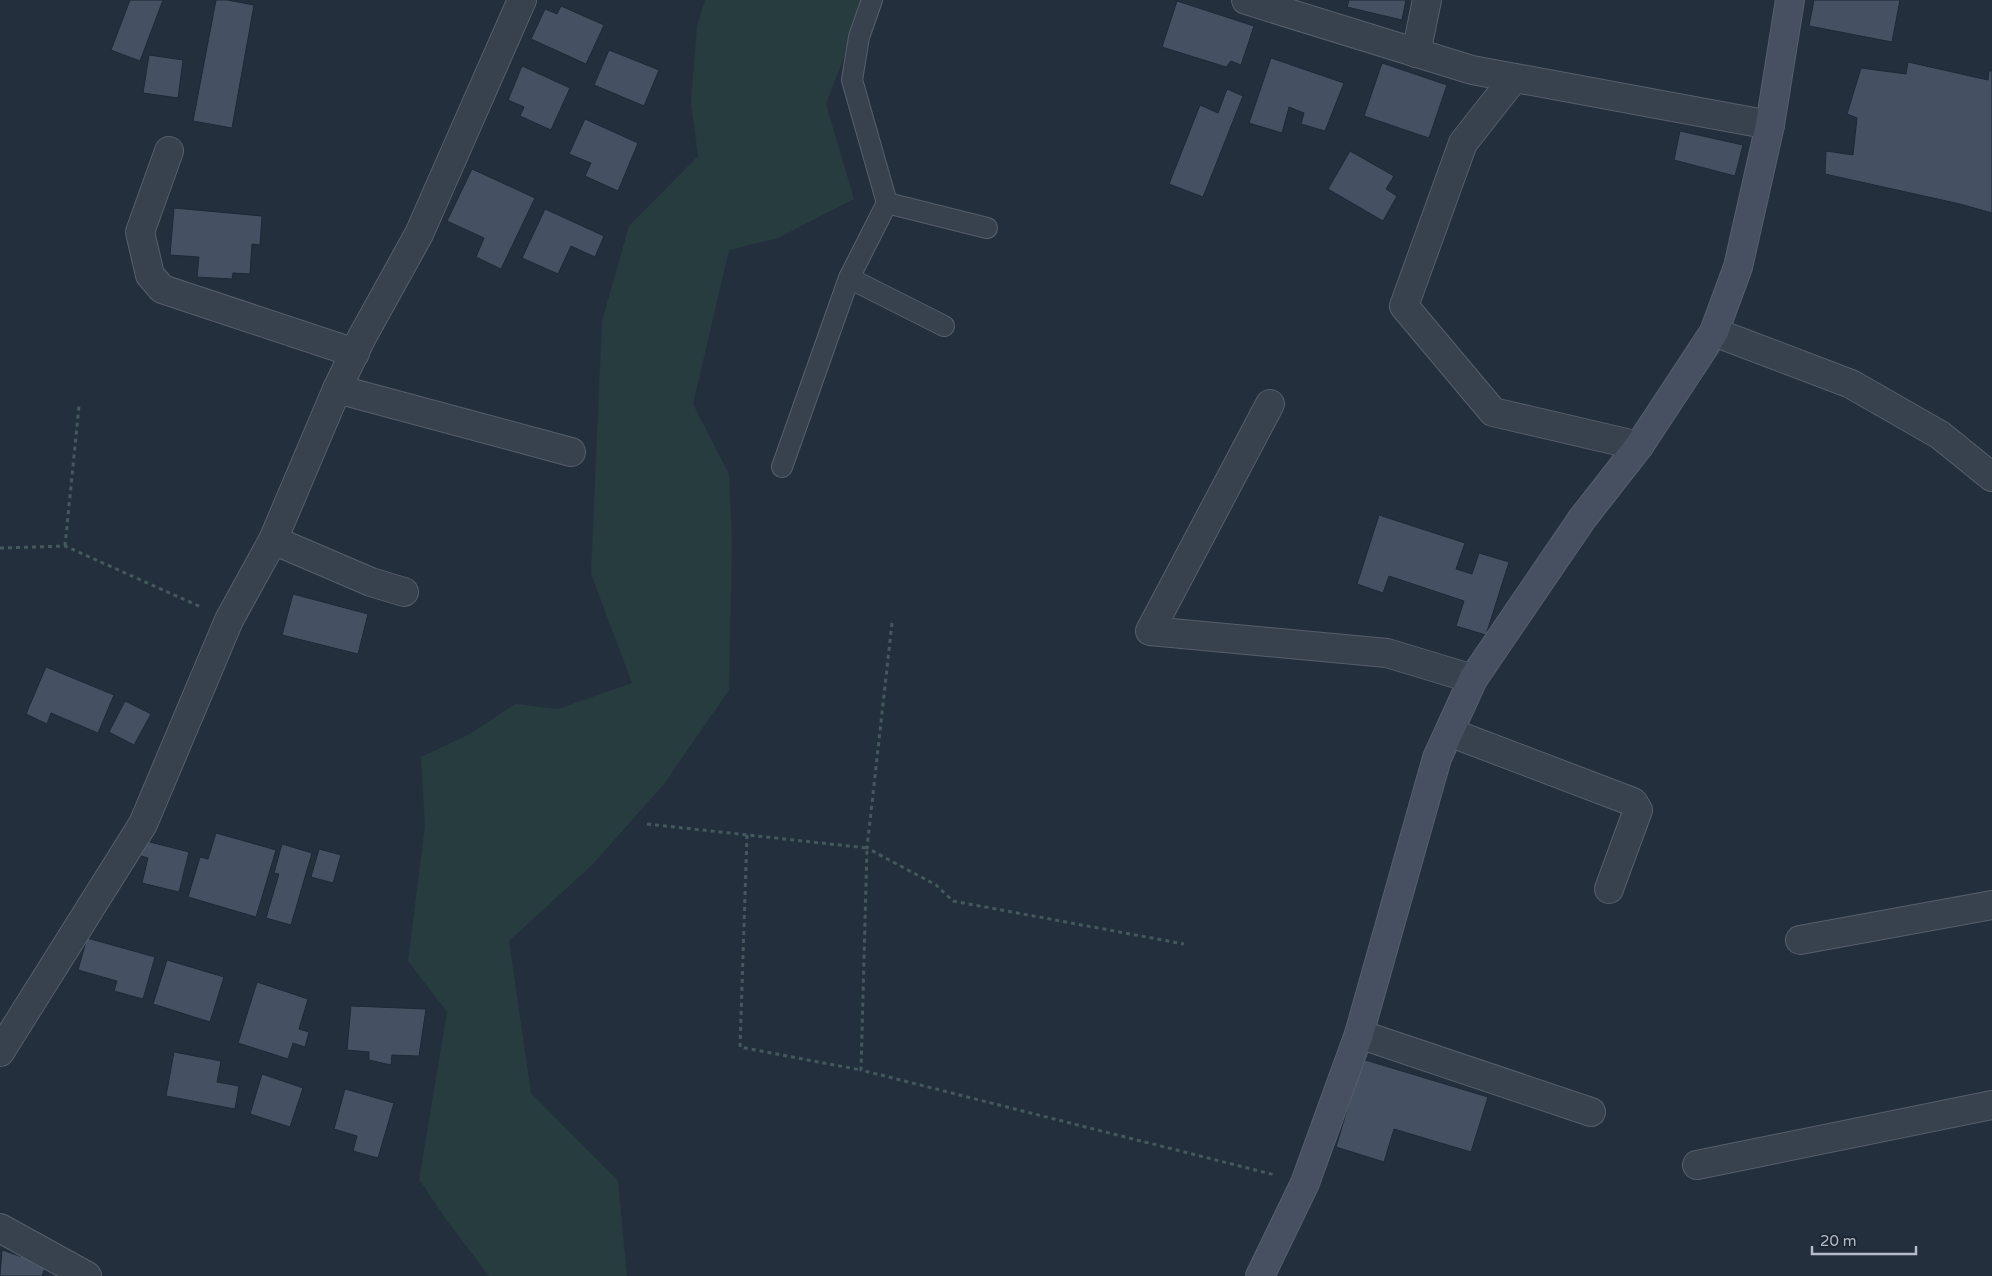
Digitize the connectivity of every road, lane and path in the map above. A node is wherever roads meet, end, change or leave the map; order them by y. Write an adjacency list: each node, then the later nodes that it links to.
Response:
1 (522, 0): 15 (street)
2 (872, 0): 10 (lane)
3 (1246, 0): 6 (street)
4 (1427, 0): 6 (street)
5 (1790, 0): 8 (street)
6 (1416, 53): 7 (street)
7 (1514, 78): 8 (street); 19 (street)
8 (1770, 125): 14 (street)
9 (168, 151): 15 (street)
10 (887, 203): 11 (lane); 12 (lane)
11 (987, 228)
12 (849, 278): 13 (lane); 21 (lane)
13 (944, 326)
14 (1714, 332): 19 (street); 22 (street)
15 (355, 353): 16 (street)
16 (337, 389): 20 (street); 23 (street)
17 (1270, 404): 29 (street)
18 (79, 406): 24 (path)
19 (1639, 446): 29 (street)
20 (571, 452)
21 (782, 467)
22 (1992, 477)
23 (273, 540): 26 (street); 27 (street)
24 (65, 546): 25 (path); 27 (path)
25 (0, 548)
26 (404, 592)
27 (229, 620): 39 (street)
28 (892, 623): 33 (path)
29 (1473, 679): 30 (street)
30 (1449, 732): 34 (street); 38 (street)
31 (647, 824): 32 (path)
32 (747, 835): 33 (path); 40 (path)
33 (867, 848): 37 (path); 40 (path)
34 (1609, 889)
35 (1992, 905): 36 (street)
36 (1800, 940)
37 (1184, 944)
38 (1358, 1034): 42 (street); 44 (street)
39 (0, 1052)
40 (861, 1070): 44 (path)
41 (1992, 1105): 43 (street)
42 (1591, 1112)
43 (1697, 1165)
44 (1304, 1183): 47 (street)
45 (0, 1228): 46 (street)
46 (87, 1276)
47 (1260, 1276)

